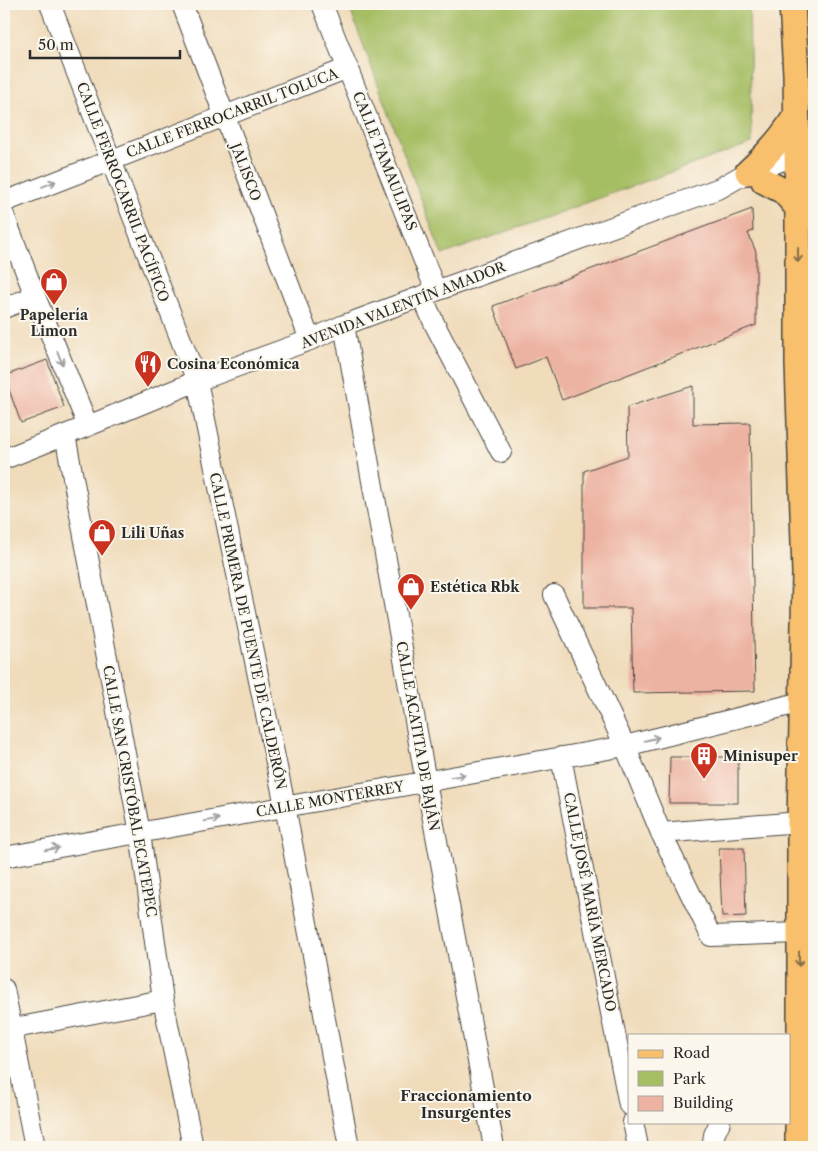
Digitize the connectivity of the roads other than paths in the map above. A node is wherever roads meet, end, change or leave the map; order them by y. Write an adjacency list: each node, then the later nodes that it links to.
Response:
1 (50, 4): 8 (street, CALLE FERROCARRIL PACÍFICO)
2 (182, 4): 7 (street, JALISCO)
3 (322, 4): 5 (street, CALLE TAMAULIPAS)
4 (792, 4): 6 (main road)
5 (348, 68): 7 (street, CALLE FERROCARRIL TOLUCA); 14 (street, CALLE TAMAULIPAS)
6 (805, 111): 9 (main road); 10 (main road)
7 (226, 117): 8 (street, CALLE FERROCARRIL TOLUCA); 19 (street, JALISCO)
8 (111, 160): 11 (street, CALLE FERROCARRIL TOLUCA, one-way to 8); 21 (street, CALLE FERROCARRIL PACÍFICO)
9 (805, 161): 10 (street, AVENIDA VALENTÍN AMADOR); 12 (main road)
10 (756, 176): 12 (main road); 14 (street, AVENIDA VALENTÍN AMADOR)
11 (4, 202)
12 (803, 208): 20 (main road, one-way to 20)
13 (4, 215): 15 (street)
14 (429, 293): 18 (street, AVENIDA VALENTÍN AMADOR); 24 (street, CALLE TAMAULIPAS)
15 (35, 296): 17 (street); 22 (street, one-way to 22)
16 (814, 303): 20 (main road)
17 (4, 308)
18 (344, 325): 19 (street, AVENIDA VALENTÍN AMADOR); 31 (street, CALLE ACATITA DE BAJÁN)
19 (310, 340): 21 (street, AVENIDA VALENTÍN AMADOR)
20 (798, 364): 27 (main road)
21 (197, 381): 22 (street, AVENIDA VALENTÍN AMADOR); 33 (street, CALLE PRIMERA DE PUENTE DE CALDERÓN)
22 (88, 426): 23 (street, AVENIDA VALENTÍN AMADOR)
23 (66, 435): 25 (street, AVENIDA VALENTÍN AMADOR); 35 (street, CALLE SAN CRISTÓBAL ECATEPEC)
24 (501, 452)
25 (4, 459)
26 (554, 595): 29 (street)
27 (802, 702): 28 (main road); 29 (street, CALLE MONTERREY, one-way to 27)
28 (802, 743): 32 (highway); 34 (main road)
29 (625, 746): 30 (street, CALLE MONTERREY); 36 (street)
30 (562, 757): 31 (street, CALLE MONTERREY, one-way to 30); 43 (street, CALLE JOSÉ MARÍA MERCADO)
31 (426, 782): 33 (street, CALLE MONTERREY); 49 (street, CALLE ACATITA DE BAJÁN)
32 (814, 791)
33 (285, 806): 35 (street, CALLE MONTERREY, one-way to 33); 48 (street, CALLE PRIMERA DE PUENTE DE CALDERÓN)
34 (800, 822): 36 (street); 38 (main road)
35 (140, 833): 37 (street, CALLE MONTERREY, one-way to 35); 40 (street, CALLE SAN CRISTÓBAL ECATEPEC)
36 (660, 833): 38 (street)
37 (4, 857)
38 (799, 934): 42 (main road, one-way to 42)
39 (4, 989): 41 (street)
40 (163, 1000): 41 (street); 47 (street, CALLE SAN CRISTÓBAL ECATEPEC)
41 (8, 1029): 46 (street)
42 (795, 1085): 52 (main road)
43 (628, 1100)
44 (633, 1124): 50 (street)
45 (719, 1124): 51 (street)
46 (35, 1147)
47 (193, 1147)
48 (349, 1147)
49 (494, 1147)
50 (638, 1147)
51 (712, 1147)
52 (798, 1147)

